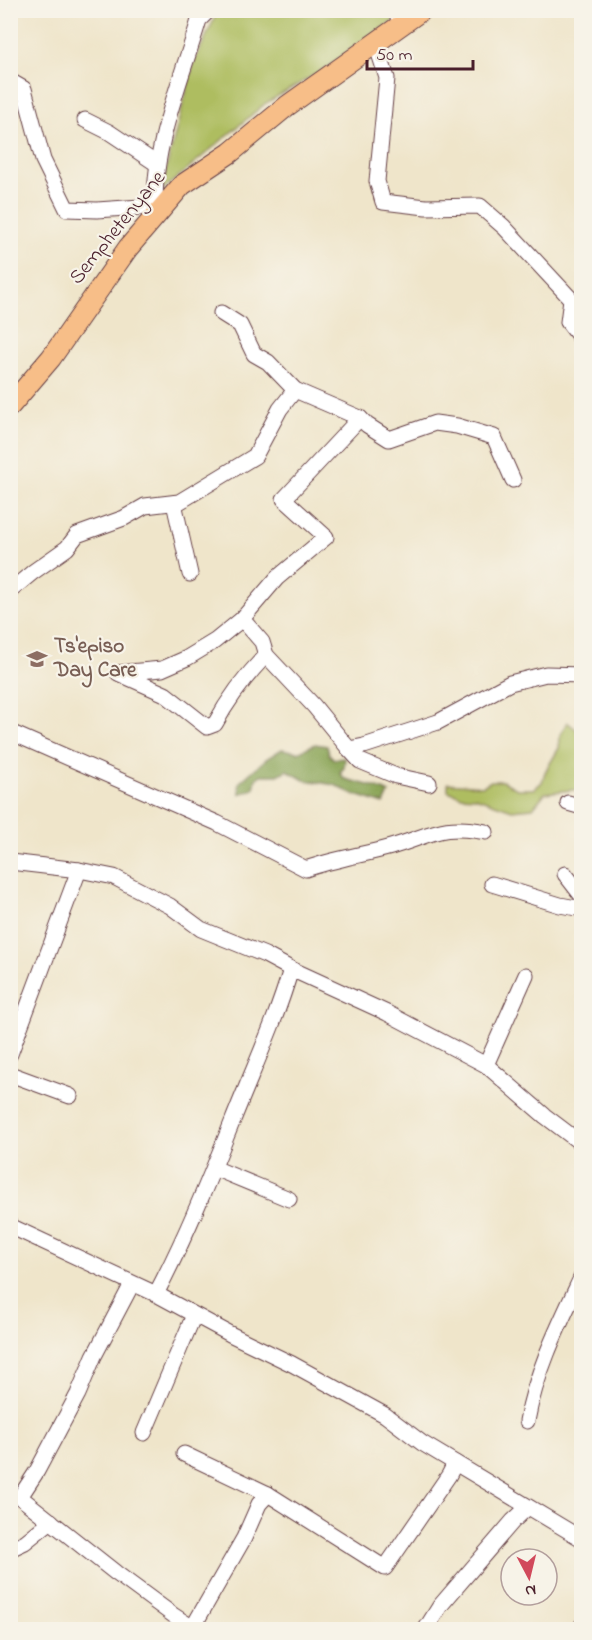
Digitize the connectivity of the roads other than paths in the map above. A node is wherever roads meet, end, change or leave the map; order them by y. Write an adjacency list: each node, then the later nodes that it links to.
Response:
1 (209, 10): 7 (street)
2 (422, 10): 3 (main road, Semphetenyane)
3 (401, 18): 4 (main road, Semphetenyane)
4 (376, 44): 8 (main road, Semphetenyane); 10 (street)
5 (10, 81): 8 (street)
6 (85, 120): 7 (street)
7 (157, 164): 8 (street)
8 (156, 211): 12 (main road, Semphetenyane)
9 (221, 313): 11 (street)
10 (582, 340)
11 (295, 390): 13 (street); 15 (street)
12 (10, 406)
13 (360, 418): 14 (street); 18 (street)
14 (513, 480)
15 (174, 503): 16 (street); 17 (street)
16 (190, 574)
17 (10, 591)
18 (242, 619): 19 (street); 19 (street)
19 (266, 656): 22 (street)
20 (582, 675): 22 (street)
21 (10, 732): 24 (street)
22 (349, 748): 23 (street)
23 (429, 783)
24 (486, 832)
25 (10, 862): 26 (street)
26 (79, 870): 31 (street); 33 (street)
27 (565, 874): 29 (street)
28 (492, 884): 30 (street)
29 (582, 896)
30 (582, 909)
31 (291, 969): 35 (street); 39 (street)
32 (525, 975): 35 (street)
33 (15, 1028): 34 (street)
34 (10, 1054)
35 (486, 1065): 38 (street)
36 (10, 1074): 37 (street)
37 (70, 1096)
38 (582, 1144)
39 (213, 1168): 40 (street); 44 (street)
40 (289, 1199)
41 (10, 1226): 43 (street)
42 (582, 1276): 46 (street)
43 (132, 1284): 44 (street); 52 (street)
44 (156, 1294): 45 (street)
45 (194, 1315): 47 (street); 49 (street)
46 (527, 1421)
47 (144, 1433)
48 (184, 1454): 50 (street)
49 (455, 1463): 50 (street); 51 (street)
50 (268, 1494): 56 (street)
51 (528, 1507): 53 (street); 57 (street)
52 (51, 1521): 54 (street); 56 (street)
53 (582, 1539)
54 (10, 1549)
55 (582, 1625): 58 (street)
56 (195, 1628)
57 (424, 1629)
58 (579, 1629)

